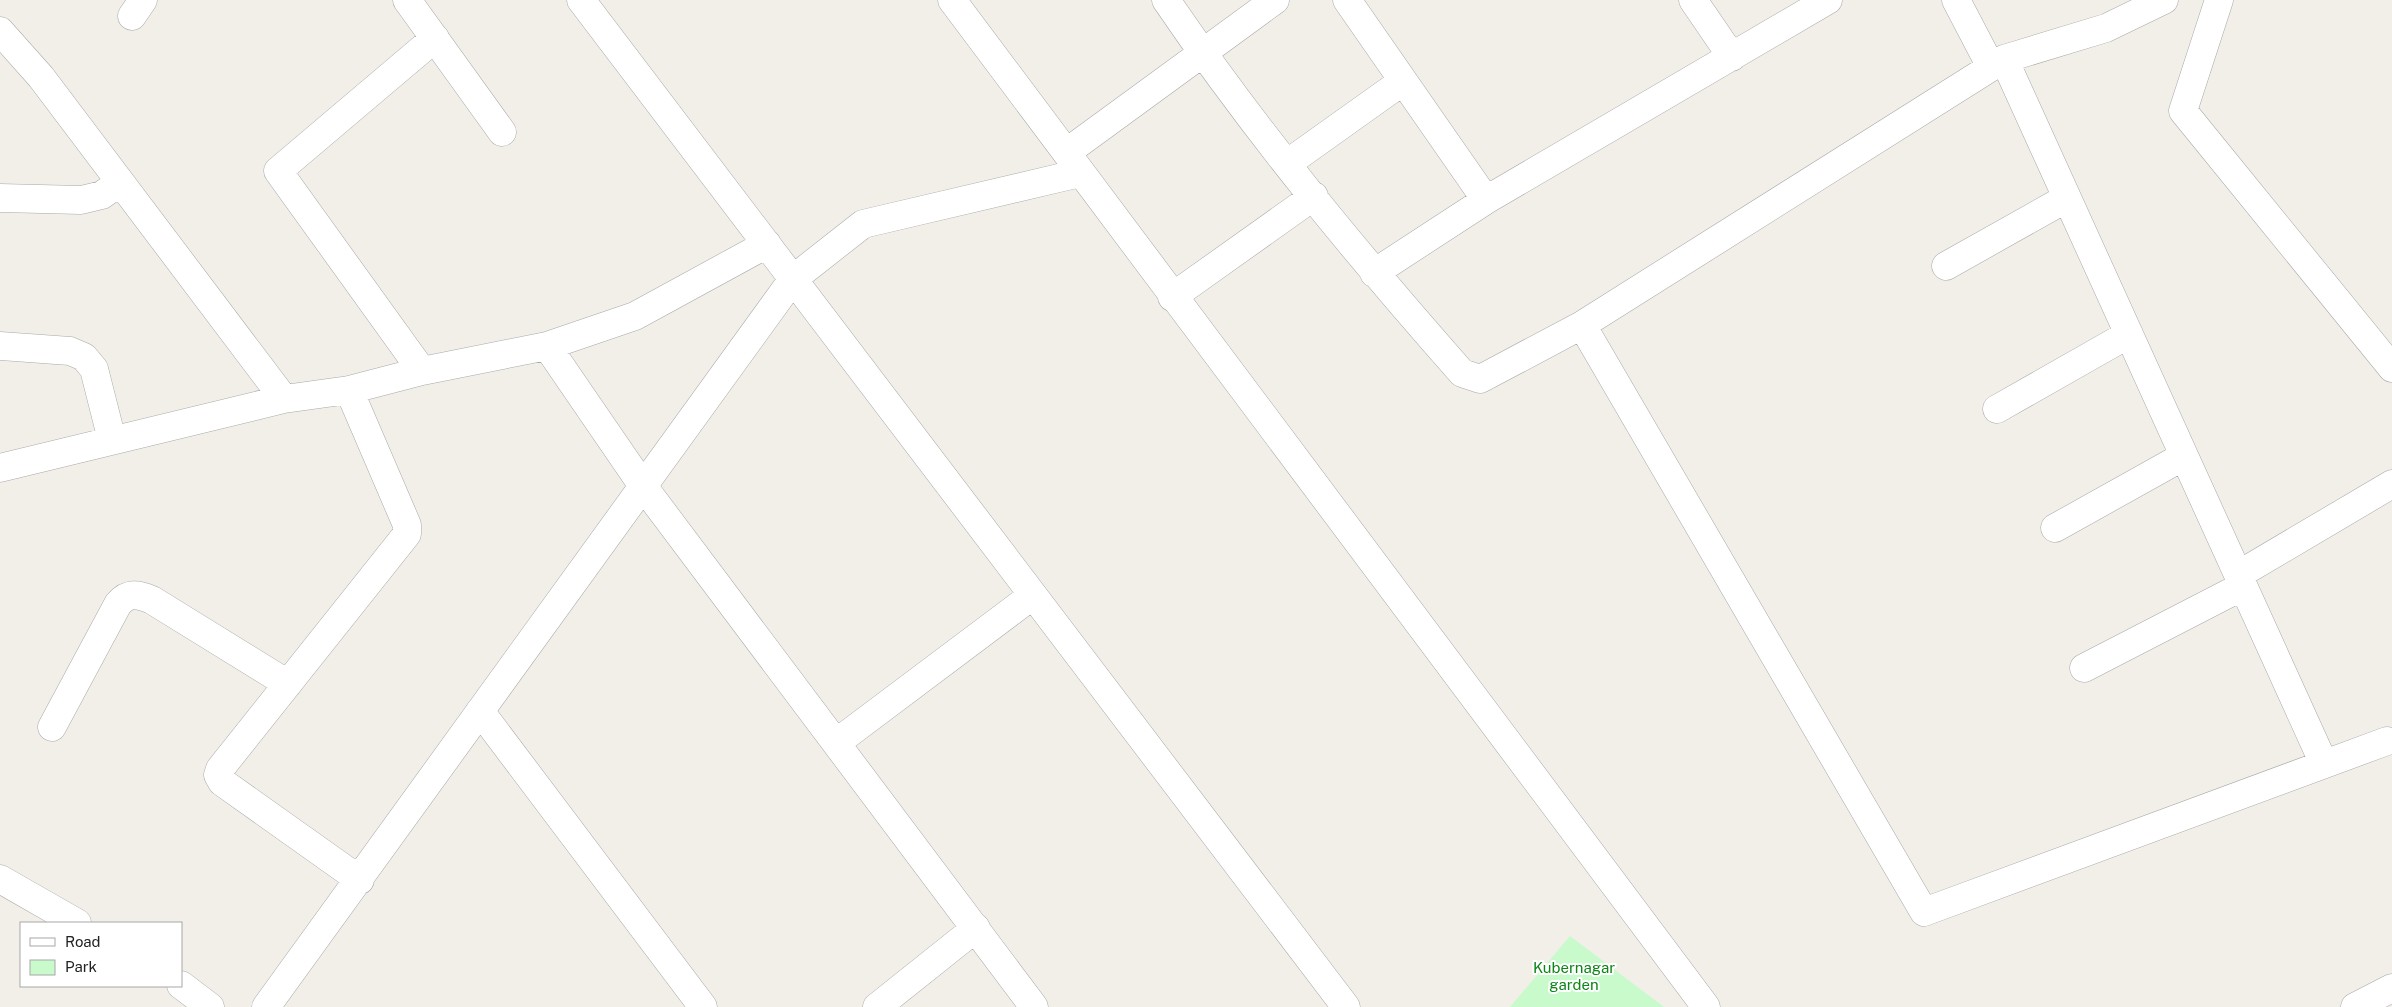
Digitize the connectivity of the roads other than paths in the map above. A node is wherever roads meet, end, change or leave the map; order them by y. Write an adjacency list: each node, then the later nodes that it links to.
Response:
1 (408, 0): 13 (street)
2 (581, 0): 26 (street)
3 (952, 0): 19 (street)
4 (1166, 0): 14 (street)
5 (1275, 0): 14 (street)
6 (1347, 0): 17 (street)
7 (1693, 0): 15 (street)
8 (1828, 0): 15 (street)
9 (1956, 0): 16 (street)
10 (2164, 0): 16 (street)
11 (2219, 0): 35 (street)
12 (0, 31): 21 (street)
13 (435, 38): 18 (street); 36 (street)
14 (1202, 53): 19 (street); 20 (street)
15 (1732, 57): 25 (street)
16 (1998, 63): 24 (street); 31 (street)
17 (1403, 81): 20 (street); 25 (street)
18 (502, 132)
19 (1073, 162): 29 (street); 30 (street)
20 (1288, 163): 22 (street)
21 (120, 182): 23 (street); 38 (street)
22 (1314, 196): 28 (street); 30 (street)
23 (0, 198)
24 (2067, 198): 27 (street); 32 (street)
25 (1486, 200): 28 (street)
26 (767, 244): 29 (street); 34 (street)
27 (1946, 266)
28 (1374, 273): 31 (street)
29 (793, 279): 44 (street); 47 (street)
30 (1172, 296): 67 (street)
31 (1582, 325): 54 (street)
32 (2129, 334): 39 (street); 41 (street)
33 (0, 346): 40 (street)
34 (547, 346): 36 (street); 44 (street)
35 (2392, 368)
36 (422, 371): 37 (street)
37 (350, 390): 38 (street); 49 (street)
38 (284, 399): 40 (street)
39 (1997, 409)
40 (112, 440): 42 (street)
41 (2184, 456): 45 (street); 46 (street)
42 (0, 468)
43 (2392, 484): 46 (street)
44 (643, 486): 50 (street); 52 (street)
45 (2055, 528)
46 (2241, 581): 48 (street); 54 (street)
47 (1033, 595): 52 (street); 66 (street)
48 (2084, 668)
49 (288, 684): 51 (street); 56 (street)
50 (480, 711): 56 (street); 63 (street)
51 (52, 727)
52 (836, 743): 58 (street)
53 (2390, 743): 54 (street)
54 (2324, 764)
55 (0, 879): 57 (street)
56 (360, 880): 62 (street)
57 (75, 922)
58 (976, 928): 64 (street); 65 (street)
59 (182, 986): 61 (street)
60 (2392, 988): 68 (street)
61 (210, 1007)
62 (266, 1007)
63 (703, 1007)
64 (877, 1007)
65 (1034, 1007)
66 (1346, 1007)
67 (1706, 1007)
68 (2355, 1007)

